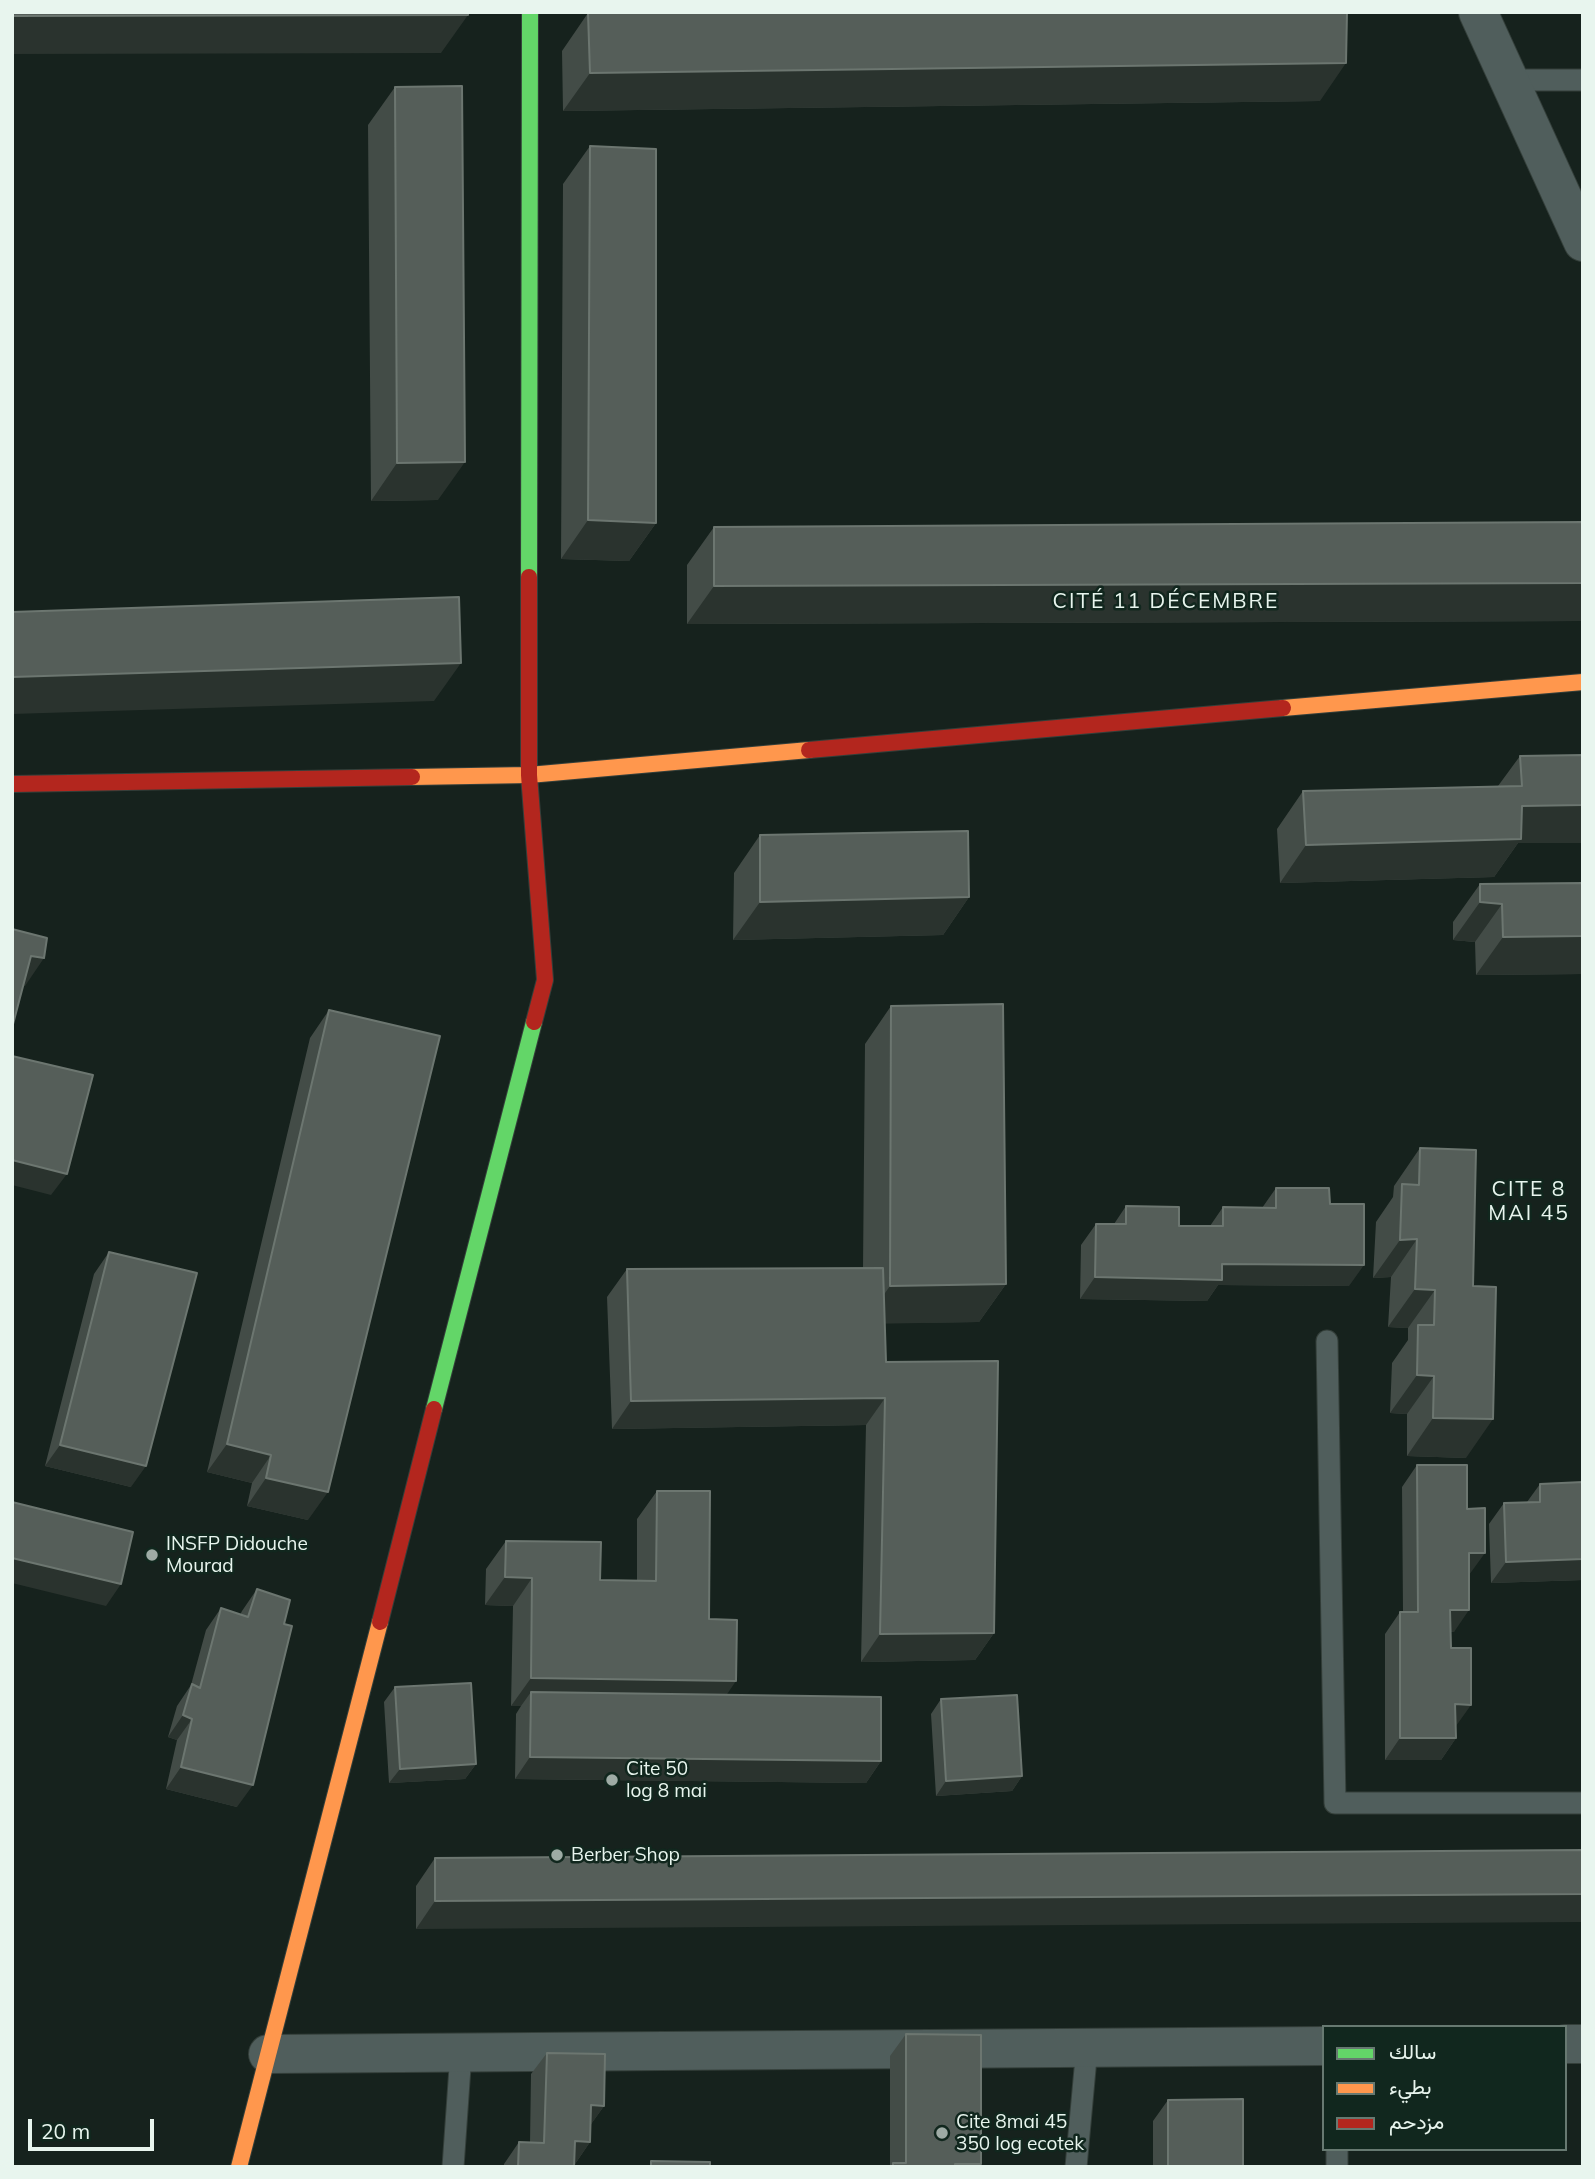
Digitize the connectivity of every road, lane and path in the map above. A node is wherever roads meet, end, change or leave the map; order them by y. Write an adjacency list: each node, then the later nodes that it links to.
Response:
1 (530, 12): 7 (street)
2 (1478, 12): 3 (street)
3 (1509, 80): 4 (lane); 5 (street)
4 (1583, 80)
5 (1583, 242)
6 (1583, 682): 7 (street)
7 (529, 775): 8 (street); 14 (street)
8 (12, 784)
9 (1327, 1341): 10 (lane)
10 (1583, 1803)
11 (1322, 2046): 12 (street)
12 (1087, 2048): 13 (street); 17 (lane)
13 (461, 2053): 14 (street); 16 (lane)
14 (268, 2054): 15 (street)
15 (239, 2167)
16 (453, 2167)
17 (1076, 2167)

